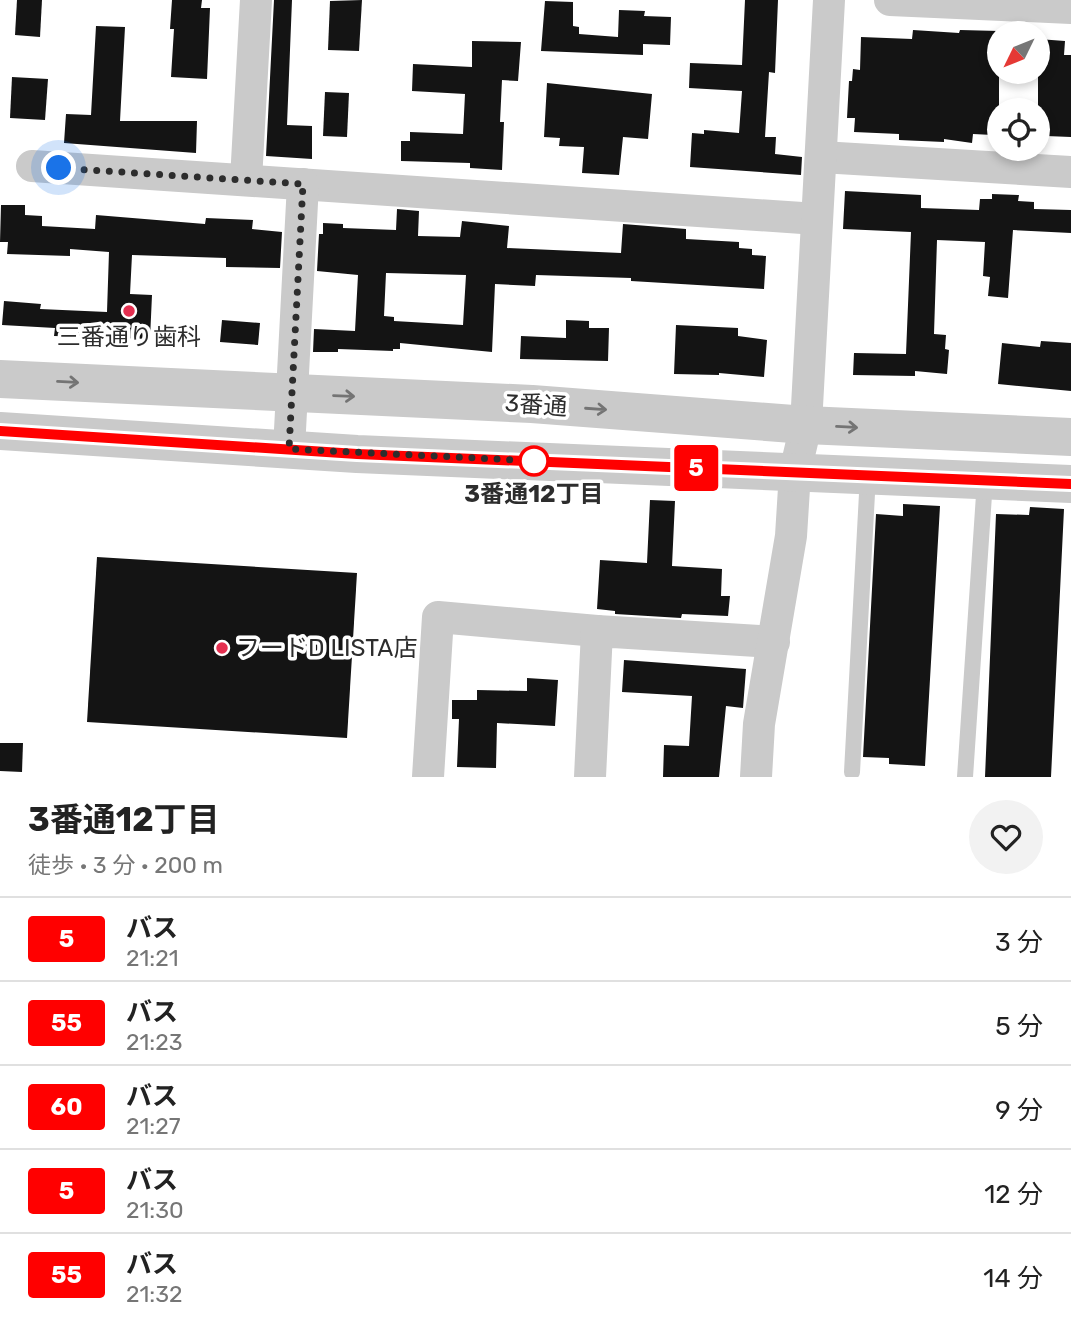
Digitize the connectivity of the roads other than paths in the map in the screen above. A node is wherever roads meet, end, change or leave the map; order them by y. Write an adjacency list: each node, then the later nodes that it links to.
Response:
1 (256, 0): 8 (street)
2 (829, 0): 5 (street)
3 (890, 0): 4 (street)
4 (1071, 8)
5 (821, 157): 7 (street); 10 (street)
6 (32, 166): 8 (street)
7 (1071, 172)
8 (246, 180): 9 (street)
9 (303, 184): 10 (street); 12 (street)
10 (817, 219): 13 (street)
11 (0, 379): 12 (street, 3番通, one-way to 12)
12 (292, 394): 13 (street, 3番通, one-way to 13); 16 (street)
13 (806, 425): 15 (street, 3番通, one-way to 15); 17 (street)
14 (0, 431): 16 (street)
15 (1071, 438)
16 (289, 449): 17 (street)
17 (795, 472): 18 (street); 22 (street)
18 (869, 475): 19 (street); 23 (lane)
19 (985, 480): 20 (street); 27 (lane)
20 (1071, 484)
21 (597, 631): 22 (street); 24 (street); 25 (street)
22 (774, 642): 26 (street)
23 (852, 772)
24 (428, 777)
25 (590, 777)
26 (756, 777)
27 (965, 777)

